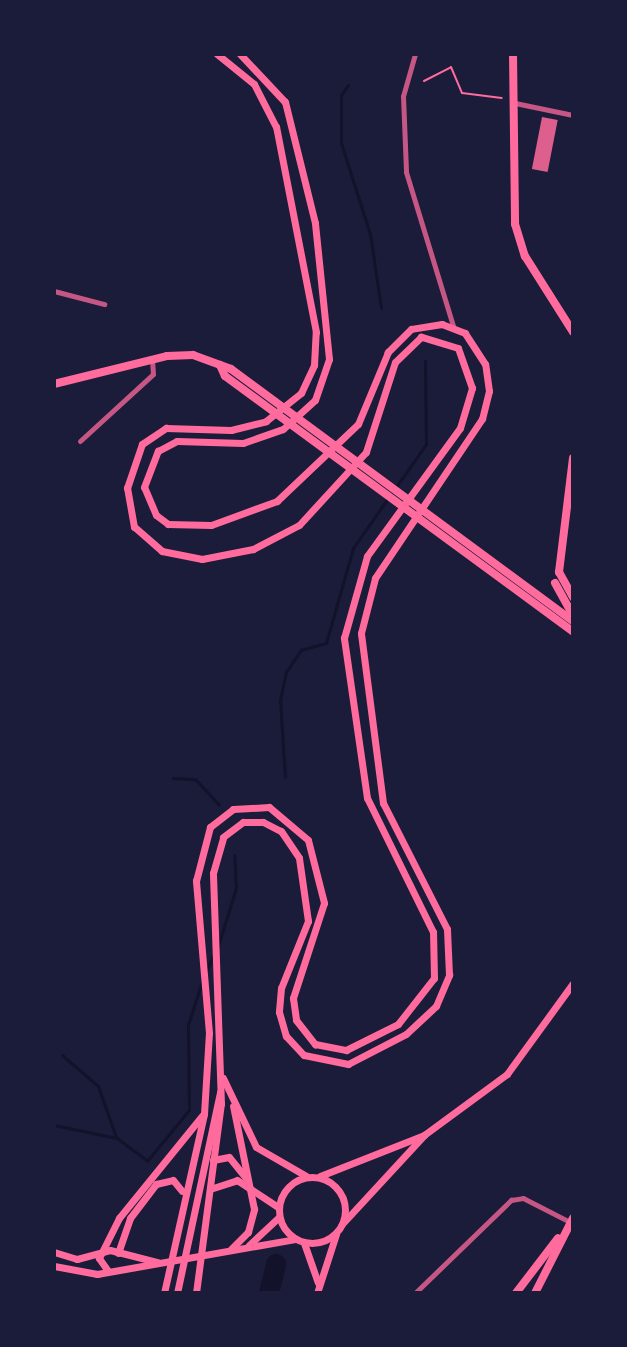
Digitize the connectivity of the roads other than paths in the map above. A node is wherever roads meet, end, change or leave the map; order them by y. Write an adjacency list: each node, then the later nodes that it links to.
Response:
1 (217, 54): 12 (main road)
2 (240, 54): 10 (main road)
3 (415, 54): 10 (street)
4 (513, 54): 5 (main road)
5 (515, 103): 6 (street); 9 (main road)
6 (573, 115)
7 (54, 291): 8 (street)
8 (104, 304)
9 (570, 323): 11 (main road)
10 (453, 326): 12 (main road); 24 (main road)
11 (573, 332)
12 (447, 341): 27 (main road)
13 (152, 358): 14 (main road); 15 (street); 20 (main road)
14 (54, 384)
15 (80, 441)
16 (573, 458): 17 (main road)
17 (559, 572): 18 (main road); 19 (main road)
18 (555, 583): 20 (main road); 21 (main road)
19 (573, 597)
20 (533, 598): 21 (main road); 22 (main road)
21 (573, 619)
22 (573, 632)
23 (573, 983): 28 (main road)
24 (222, 1075): 25 (main road); 26 (main road)
25 (221, 1090): 29 (main road); 30 (main road)
26 (233, 1106): 31 (main road); 32 (main road)
27 (204, 1114): 34 (main road); 48 (main road)
28 (424, 1135): 31 (main road); 38 (main road)
29 (214, 1159): 30 (main road); 32 (main road); 33 (main road)
30 (202, 1169): 56 (main road)
31 (313, 1177): 35 (main road); 38 (main road)
32 (248, 1184): 33 (main road); 35 (main road); 45 (main road)
33 (210, 1189): 57 (main road)
34 (183, 1194): 39 (main road); 55 (main road)
35 (278, 1207): 36 (main road)
36 (279, 1217): 42 (main road); 44 (main road)
37 (572, 1220): 41 (main road); 58 (street)
38 (342, 1224): 40 (main road)
39 (124, 1232): 47 (main road); 49 (main road)
40 (337, 1233): 43 (main road); 54 (main road)
41 (562, 1235): 59 (main road); 60 (main road)
42 (295, 1239): 43 (main road); 44 (main road)
43 (304, 1243): 54 (main road)
44 (248, 1246): 45 (main road)
45 (229, 1250): 51 (main road)
46 (54, 1252): 50 (main road)
47 (118, 1253): 48 (main road); 49 (main road); 53 (main road)
48 (101, 1254): 50 (main road); 53 (main road)
49 (139, 1254): 51 (main road)
50 (64, 1256): 52 (main road)
51 (157, 1262): 53 (main road)
52 (57, 1267): 53 (main road)
53 (112, 1270)
54 (318, 1289)
55 (164, 1293)
56 (177, 1293)
57 (196, 1293)
58 (415, 1293)
59 (516, 1293)
60 (535, 1293)

